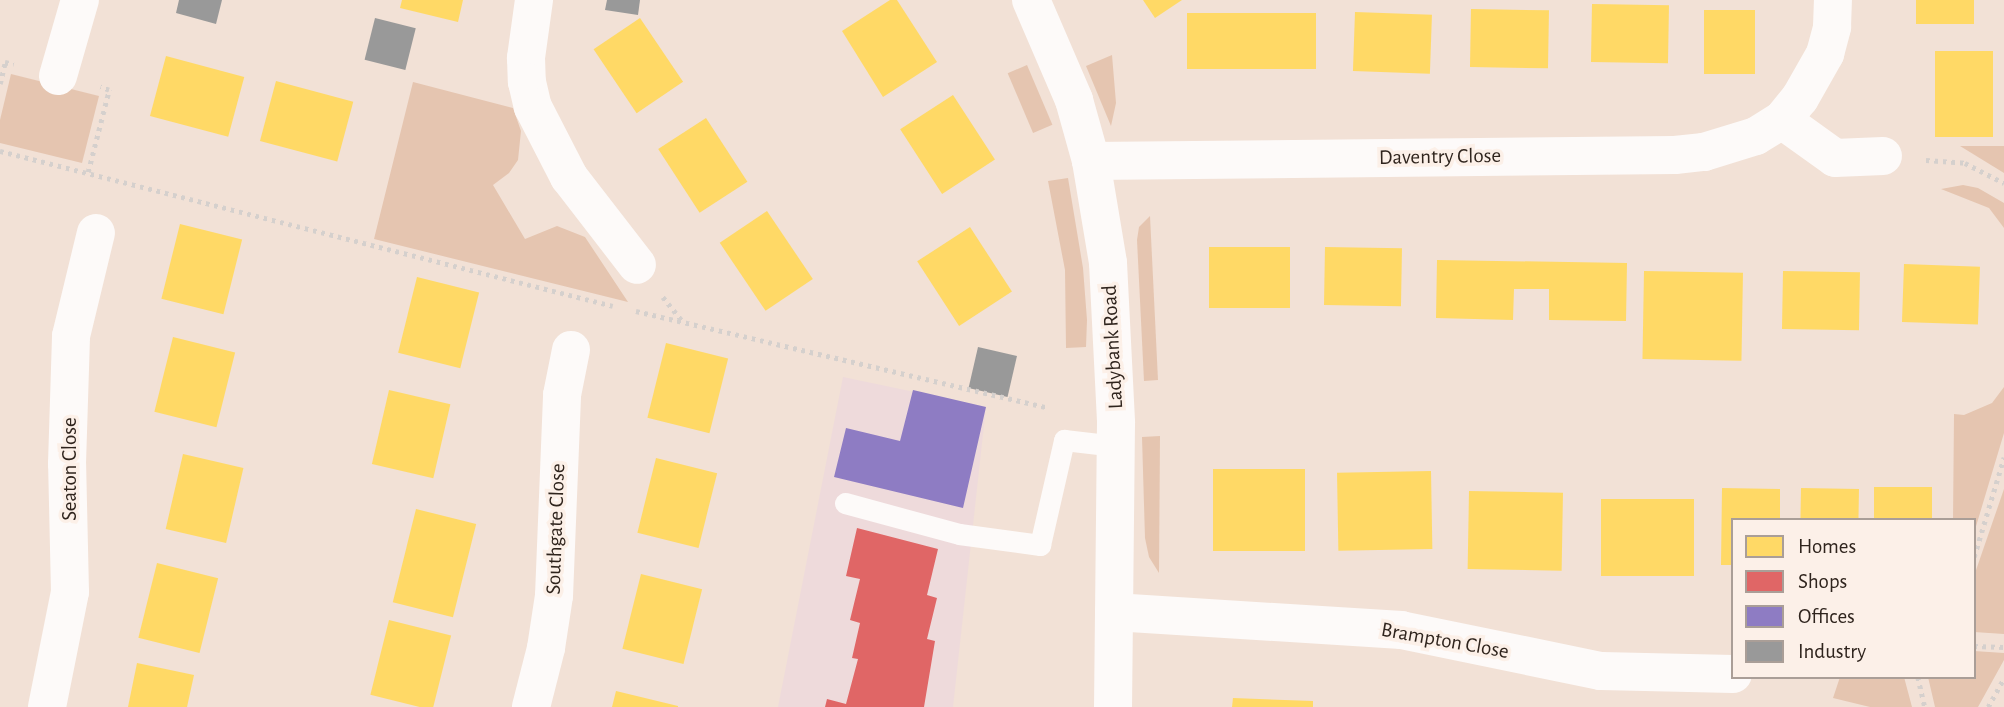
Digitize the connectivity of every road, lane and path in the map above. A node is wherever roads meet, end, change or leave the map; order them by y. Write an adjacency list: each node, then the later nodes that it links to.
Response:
1 (80, 0): 5 (street)
2 (534, 0): 12 (street)
3 (1031, 0): 9 (street, Ladybank Road)
4 (1833, 0): 6 (street, Daventry Close)
5 (58, 76)
6 (1782, 120): 8 (street); 9 (street, Daventry Close)
7 (0, 151): 13 (path)
8 (1883, 156): 10 (path)
9 (1091, 161): 16 (street, Ladybank Road)
10 (2004, 183)
11 (96, 233): 26 (street, Seaton Close)
12 (637, 265)
13 (621, 308)
14 (634, 311): 16 (path)
15 (571, 350): 27 (street, Southgate Close)
16 (1116, 435): 18 (lane); 20 (street, Ladybank Road)
17 (2004, 457): 19 (path)
18 (845, 503)
19 (1976, 550)
20 (1114, 612): 23 (street, Brampton Close); 28 (street, Ladybank Road)
21 (1976, 646): 22 (path)
22 (2004, 647)
23 (1731, 674)
24 (2004, 678): 30 (path)
25 (1919, 679): 29 (path)
26 (47, 707)
27 (531, 707)
28 (1113, 707)
29 (1925, 707)
30 (1988, 707)

